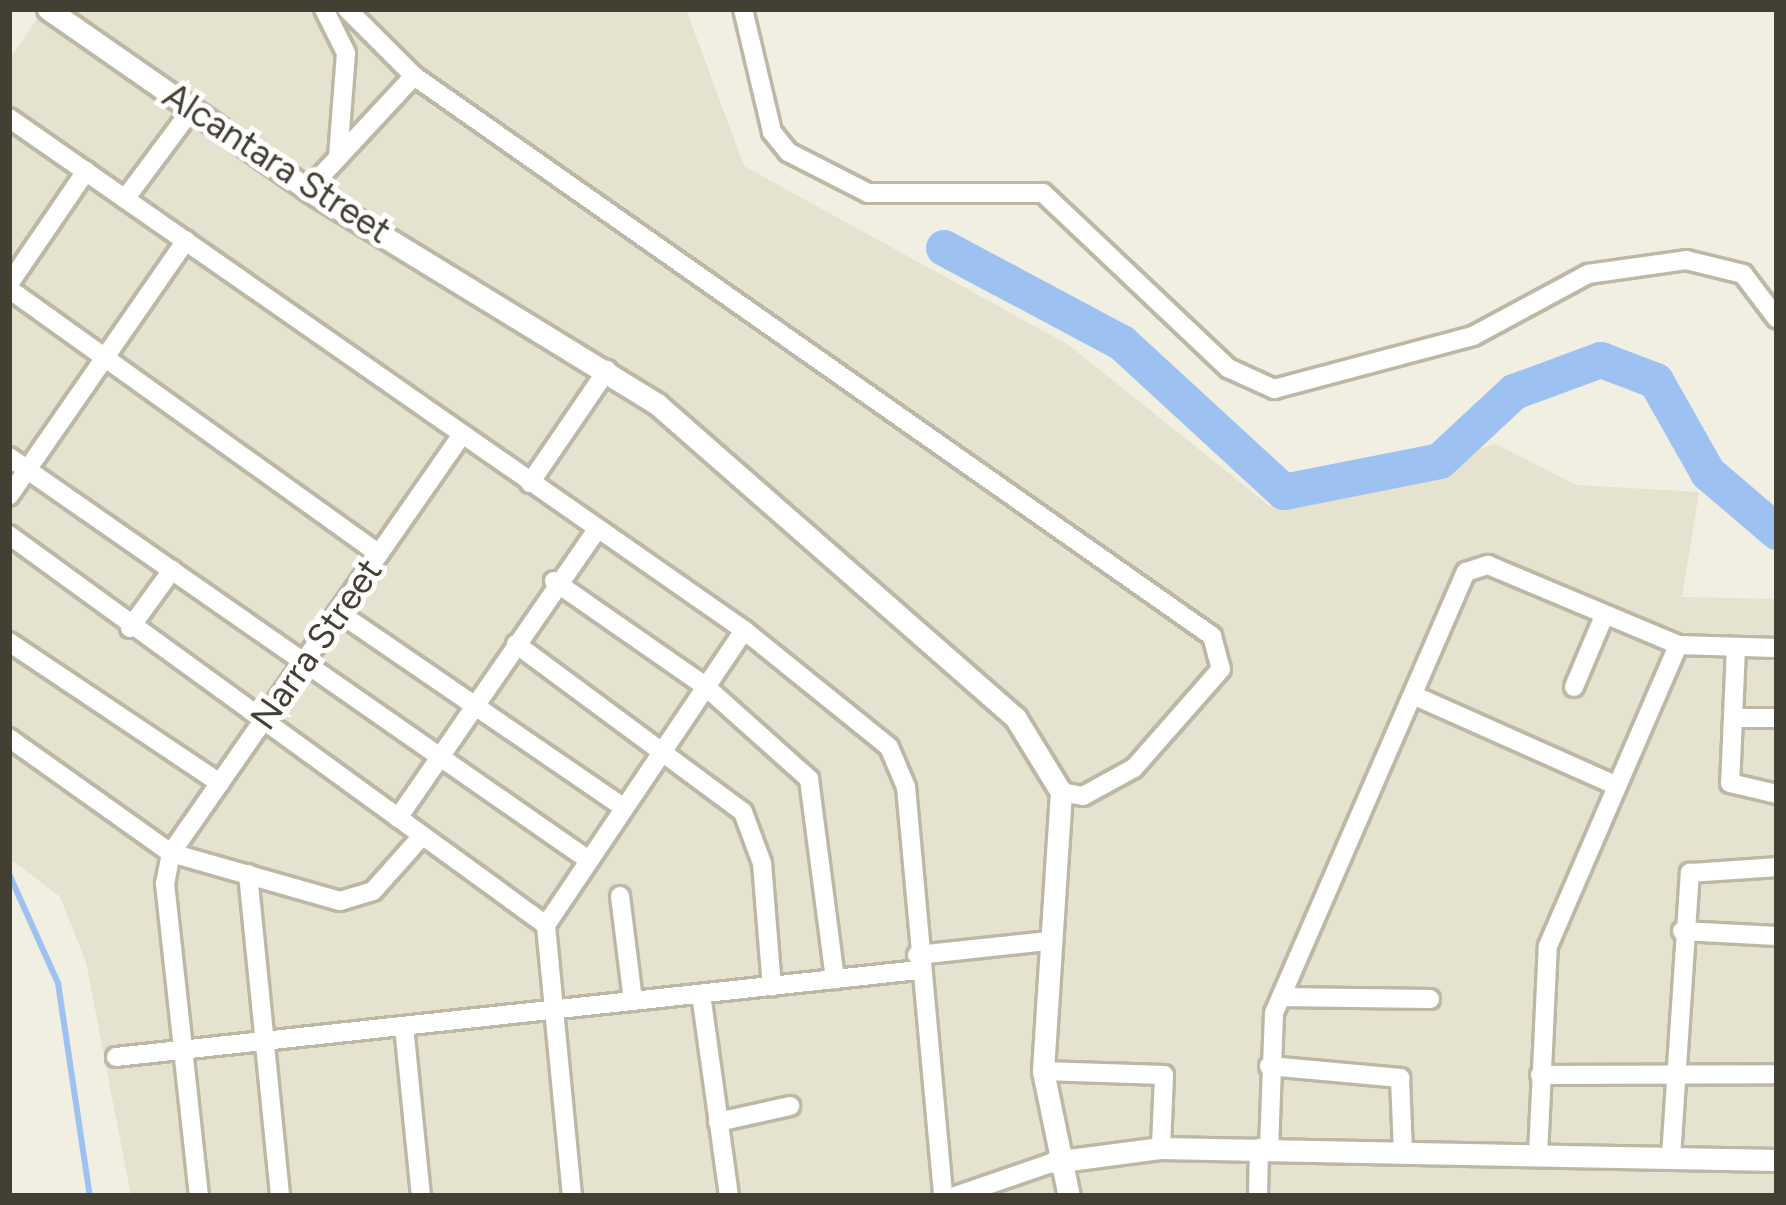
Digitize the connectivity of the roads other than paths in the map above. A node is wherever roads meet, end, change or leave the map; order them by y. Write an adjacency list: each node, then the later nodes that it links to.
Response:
1 (48, 9): 6 (street, Alcantara Street)
2 (324, 9): 8 (street)
3 (346, 9): 5 (street)
4 (743, 9): 14 (street)
5 (414, 76): 8 (street); 49 (street)
6 (192, 109): 10 (street, Alcantara Street); 11 (street)
7 (9, 118): 9 (street)
8 (338, 158): 10 (street)
9 (86, 171): 11 (street); 13 (street)
10 (308, 190): 16 (street, Alcantara Street)
11 (125, 199): 12 (street)
12 (186, 240): 15 (street); 17 (street)
13 (9, 287): 15 (street)
14 (1777, 319)
15 (106, 357): 19 (street); 24 (street)
16 (607, 370): 20 (street); 49 (street, Alcantara Street)
17 (461, 436): 20 (street); 24 (street, Narra Street)
18 (9, 457): 19 (street)
19 (28, 470): 21 (street); 25 (street)
20 (530, 483): 22 (street)
21 (9, 496)
22 (597, 529): 26 (street); 30 (street)
23 (9, 535): 29 (street)
24 (379, 554): 27 (street, Narra Street)
25 (172, 570): 29 (street); 36 (street)
26 (554, 581): 32 (street); 37 (street)
27 (338, 613): 36 (street, Narra Street); 40 (street)
28 (1604, 616): 33 (street); 38 (street); 39 (street)
29 (130, 628): 43 (street)
30 (744, 630): 37 (street); 63 (street)
31 (9, 642): 47 (street)
32 (517, 644): 40 (street); 45 (street)
33 (1678, 645): 34 (street); 48 (street)
34 (1736, 648): 35 (street); 41 (street)
35 (1777, 648)
36 (304, 662): 43 (street, Narra Street); 46 (street)
37 (705, 686): 45 (street); 64 (street)
38 (1574, 688)
39 (1415, 696): 48 (street); 67 (street)
40 (469, 702): 46 (street); 51 (street)
41 (1733, 718): 42 (street); 50 (street)
42 (1777, 718)
43 (260, 726): 47 (street, Narra Street); 52 (street)
44 (9, 738): 54 (street)
45 (665, 746): 51 (street); 65 (street)
46 (434, 757): 52 (street); 55 (street)
47 (220, 783): 54 (street, Narra Street)
48 (1617, 786): 79 (street)
49 (1061, 792): 62 (street)
50 (1777, 794)
51 (622, 807): 55 (street)
52 (398, 818): 53 (street)
53 (422, 836): 57 (street); 59 (street)
54 (172, 853): 57 (street); 73 (street)
55 (587, 859): 59 (street)
56 (1777, 867): 60 (street)
57 (248, 874): 72 (street)
58 (620, 896): 69 (street)
59 (546, 925): 70 (street)
60 (1682, 931): 61 (street); 77 (street)
61 (1777, 936)
62 (1049, 941): 63 (street); 76 (street)
63 (918, 963): 64 (street); 94 (street)
64 (836, 979): 65 (street)
65 (772, 987): 66 (street)
66 (701, 994): 69 (street); 81 (street)
67 (1281, 997): 68 (street); 75 (street)
68 (1430, 999)
69 (633, 1001): 70 (street)
70 (552, 1011): 71 (street); 92 (street)
71 (404, 1026): 72 (street); 91 (street)
72 (262, 1041): 73 (street); 90 (street)
73 (184, 1050): 74 (street); 89 (street)
74 (116, 1058)
75 (1269, 1066): 83 (street); 84 (street)
76 (1043, 1071): 82 (street); 88 (street)
77 (1675, 1072): 78 (street); 79 (street); 86 (street)
78 (1777, 1074)
79 (1540, 1075): 85 (street)
80 (790, 1106): 81 (street)
81 (718, 1122): 93 (street)
82 (1161, 1148): 83 (street); 88 (street)
83 (1264, 1149): 84 (street); 97 (street)
84 (1403, 1154): 85 (street)
85 (1538, 1155): 86 (street)
86 (1671, 1157): 87 (street)
87 (1777, 1160)
88 (1054, 1162): 95 (street); 96 (street)
89 (199, 1196)
90 (280, 1196)
91 (421, 1196)
92 (572, 1196)
93 (729, 1196)
94 (944, 1196)
95 (956, 1196)
96 (1069, 1196)
97 (1258, 1196)

